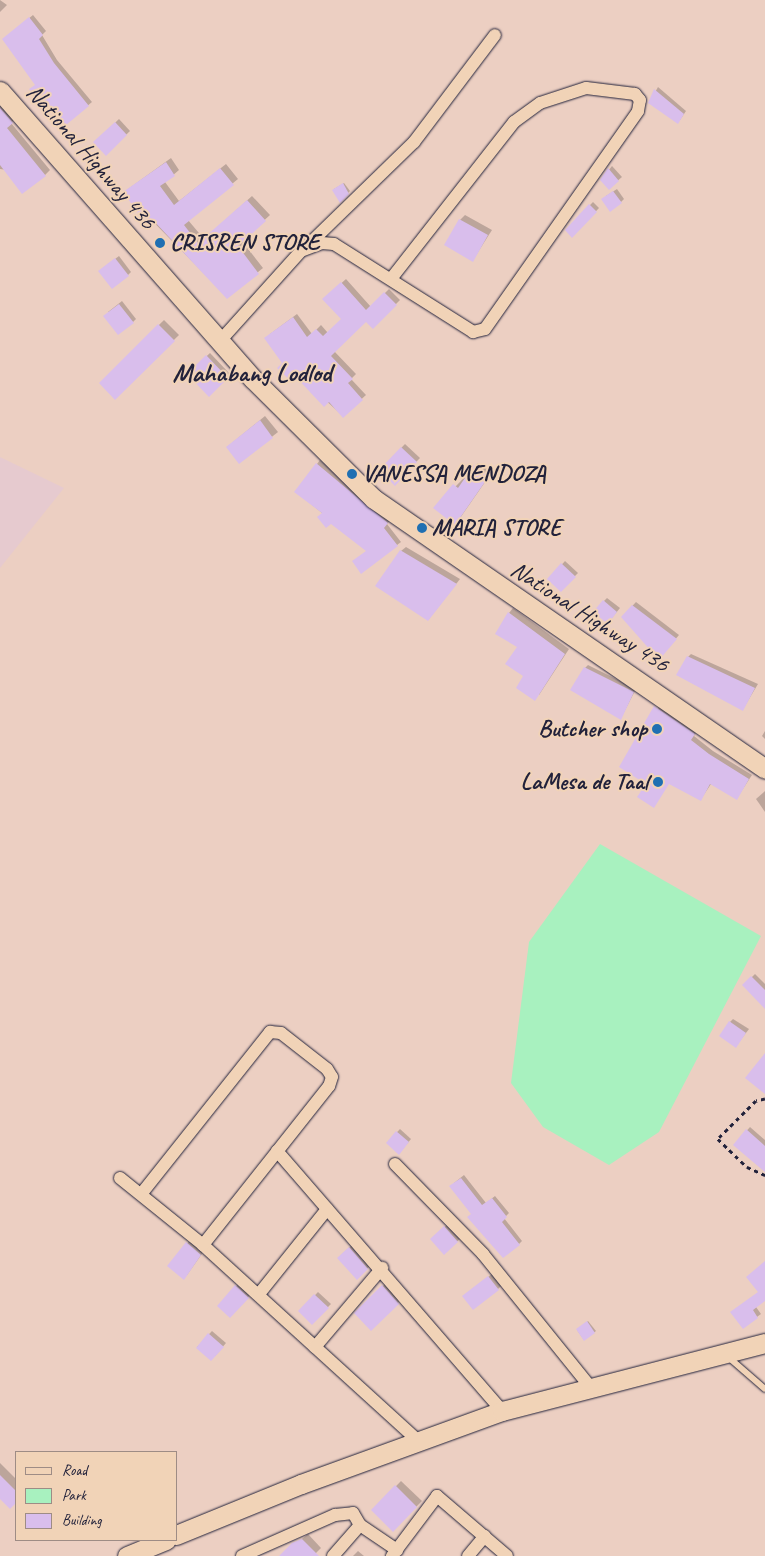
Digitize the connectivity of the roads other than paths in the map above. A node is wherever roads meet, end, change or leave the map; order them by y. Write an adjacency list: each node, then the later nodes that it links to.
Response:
1 (495, 35): 3 (street)
2 (0, 90): 5 (main road, National Highway 436)
3 (301, 251): 4 (street); 5 (street)
4 (391, 279): 4 (street)
5 (220, 341): 6 (main road, National Highway 436)
6 (765, 769)
7 (277, 1151): 10 (street); 11 (street); 12 (street)
8 (395, 1164): 18 (street)
9 (120, 1178): 10 (street)
10 (142, 1193): 12 (street)
11 (327, 1209): 13 (street); 14 (street)
12 (203, 1245): 14 (street)
13 (382, 1268): 16 (street); 20 (street)
14 (259, 1294): 16 (street)
15 (765, 1343): 17 (main road)
16 (315, 1347): 21 (street)
17 (726, 1356): 18 (main road); 19 (lane)
18 (591, 1388): 20 (main road)
19 (765, 1389)
20 (502, 1411): 21 (main road)
21 (417, 1440): 23 (main road)
22 (360, 1525): 26 (street); 28 (street); 29 (street)
23 (178, 1534)
24 (486, 1536): 26 (street); 30 (street); 31 (street)
25 (164, 1541): 27 (main road)
26 (394, 1553)
27 (127, 1556)
28 (242, 1556)
29 (333, 1556)
30 (468, 1556)
31 (507, 1556)

